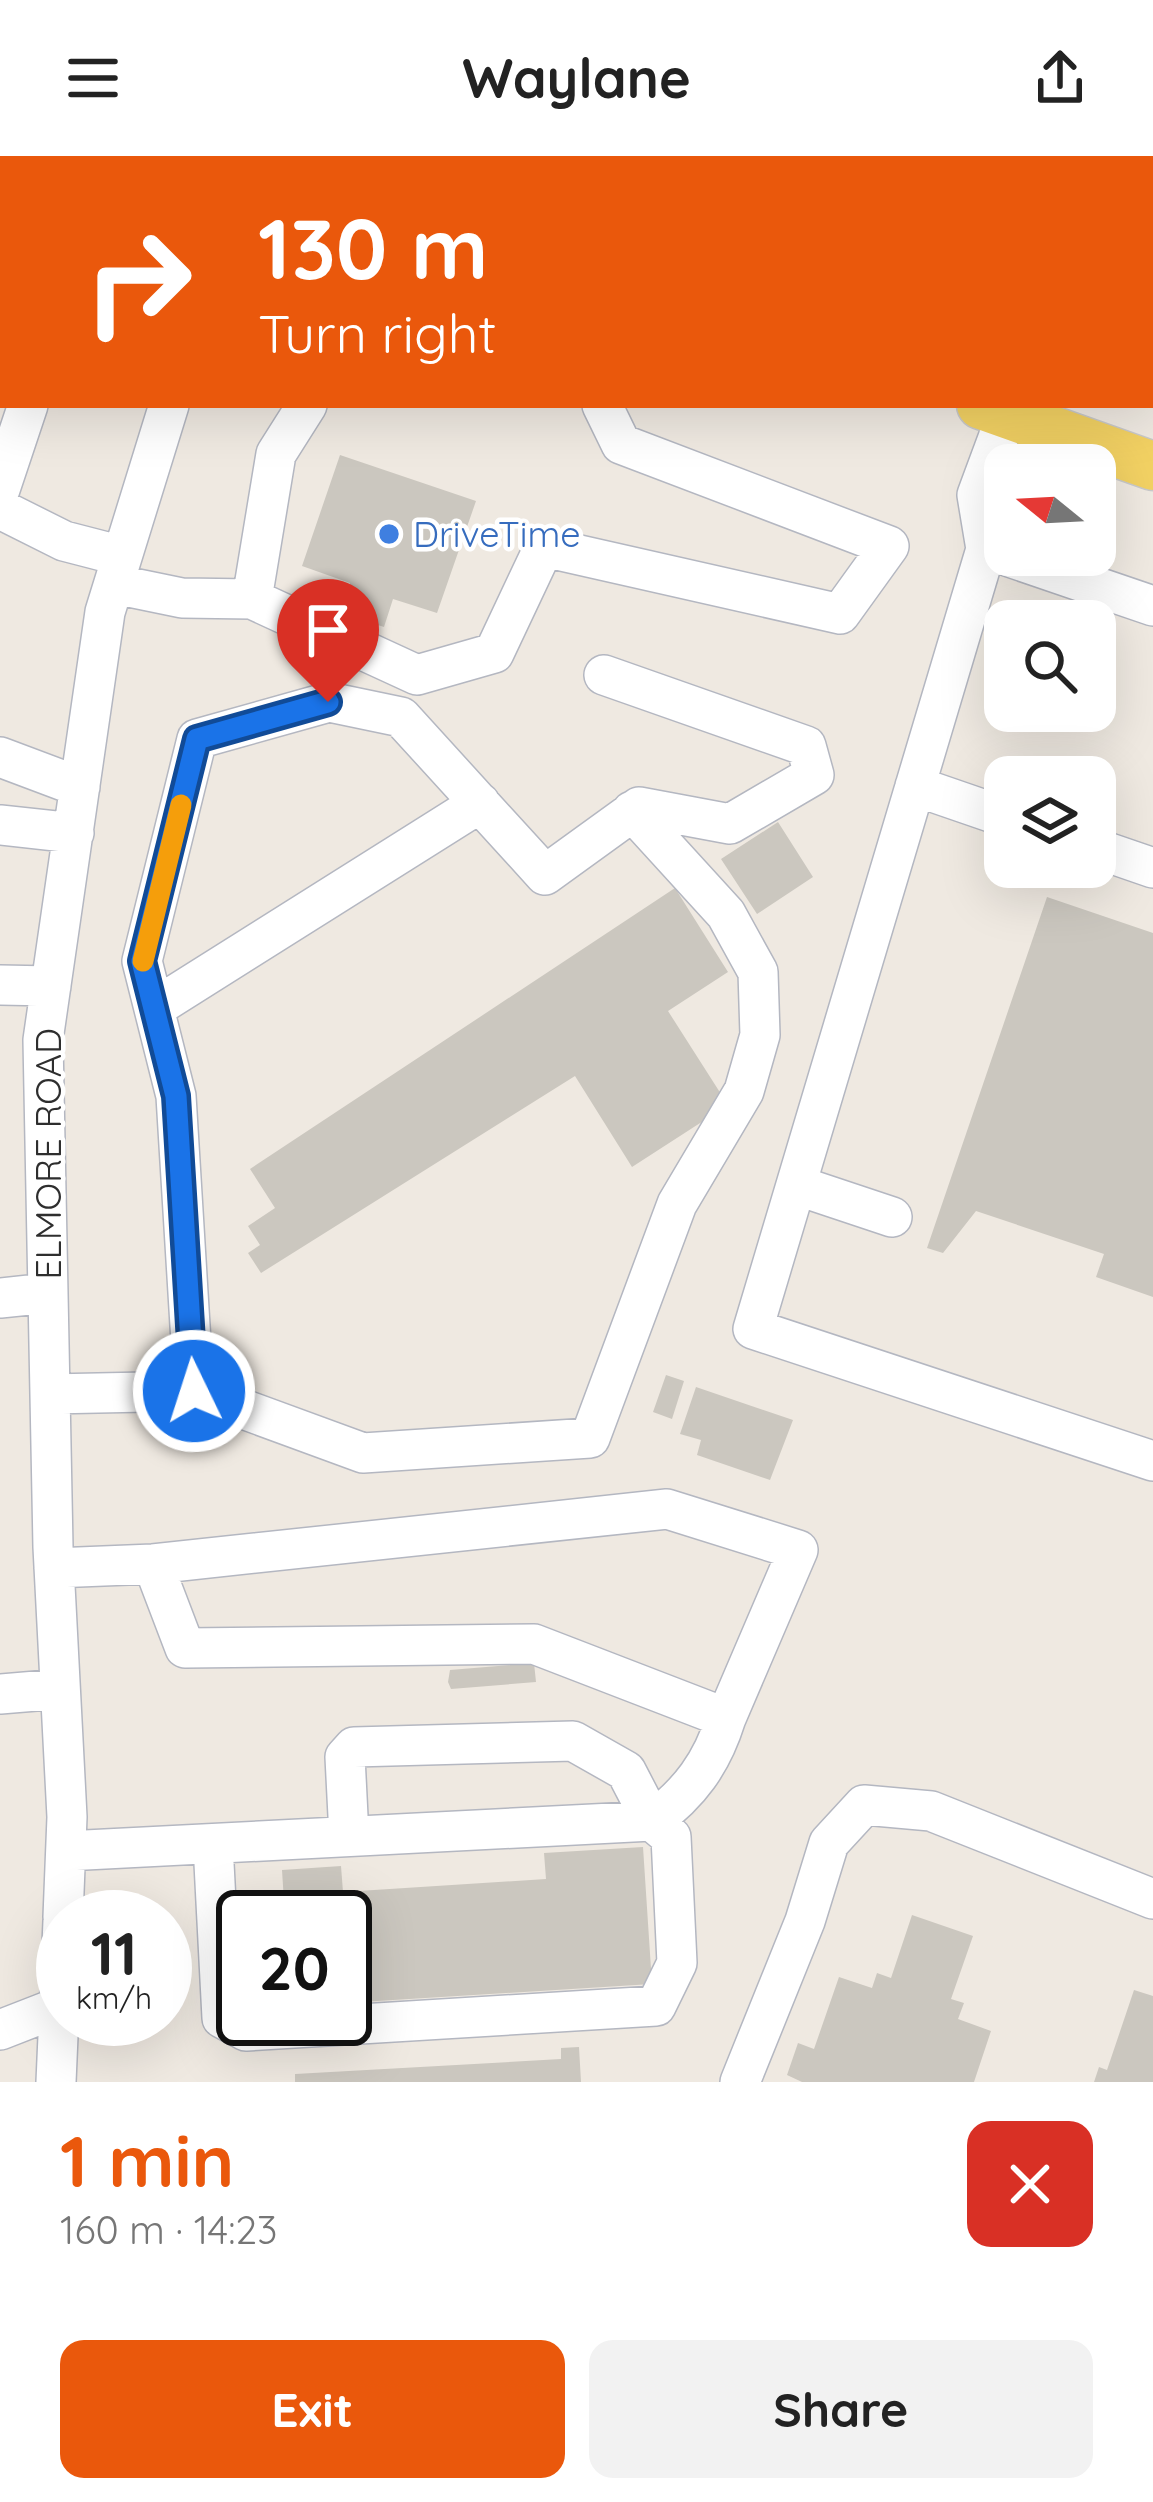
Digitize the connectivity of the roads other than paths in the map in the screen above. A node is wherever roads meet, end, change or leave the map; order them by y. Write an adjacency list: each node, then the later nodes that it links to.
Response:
1 (27, 408): 9 (street)
2 (168, 408): 13 (street, ELMORE ROAD)
3 (305, 408): 15 (street)
4 (603, 408): 15 (street)
5 (994, 410): 6 (street); 8 (main road)
6 (987, 444)
7 (984, 460): 11 (street)
8 (1153, 466)
9 (0, 489)
10 (0, 509): 13 (street)
11 (984, 537)
12 (984, 556): 19 (street)
13 (118, 570): 15 (street); 20 (street, ELMORE ROAD)
14 (1065, 576): 16 (street)
15 (252, 599)
16 (1153, 606)
17 (604, 675): 23 (street)
18 (0, 757): 20 (street)
19 (915, 786): 22 (street); 31 (street)
20 (80, 787): 25 (street, ELMORE ROAD)
21 (480, 803): 23 (street); 30 (street); 30 (street)
22 (984, 810)
23 (632, 812): 35 (street)
24 (0, 825): 25 (street)
25 (74, 833): 29 (street, ELMORE ROAD)
26 (1116, 855): 27 (street)
27 (1153, 868)
28 (0, 985): 29 (street)
29 (51, 986): 33 (street, ELMORE ROAD)
30 (156, 1007): 35 (street)
31 (796, 1185): 32 (street); 37 (street)
32 (892, 1217)
33 (48, 1293): 34 (street); 36 (street, ELMORE ROAD)
34 (0, 1298)
35 (194, 1391): 36 (street)
36 (50, 1394): 39 (street, ELMORE ROAD)
37 (1153, 1461)
38 (153, 1564): 39 (street); 42 (street); 42 (street)
39 (54, 1568): 40 (street, ELMORE ROAD)
40 (60, 1689): 41 (street); 46 (street, ELMORE ROAD)
41 (0, 1694)
42 (726, 1718): 43 (street)
43 (652, 1821): 44 (street); 44 (street); 45 (street)
44 (349, 1836): 45 (street)
45 (213, 1844): 46 (street)
46 (66, 1851): 47 (street, ELMORE ROAD)
47 (64, 1890)
48 (1153, 1899): 53 (street)
49 (36, 2016): 50 (street)
50 (0, 2030)
51 (57, 2046): 52 (street, ELMORE ROAD)
52 (56, 2082)
53 (740, 2082)

